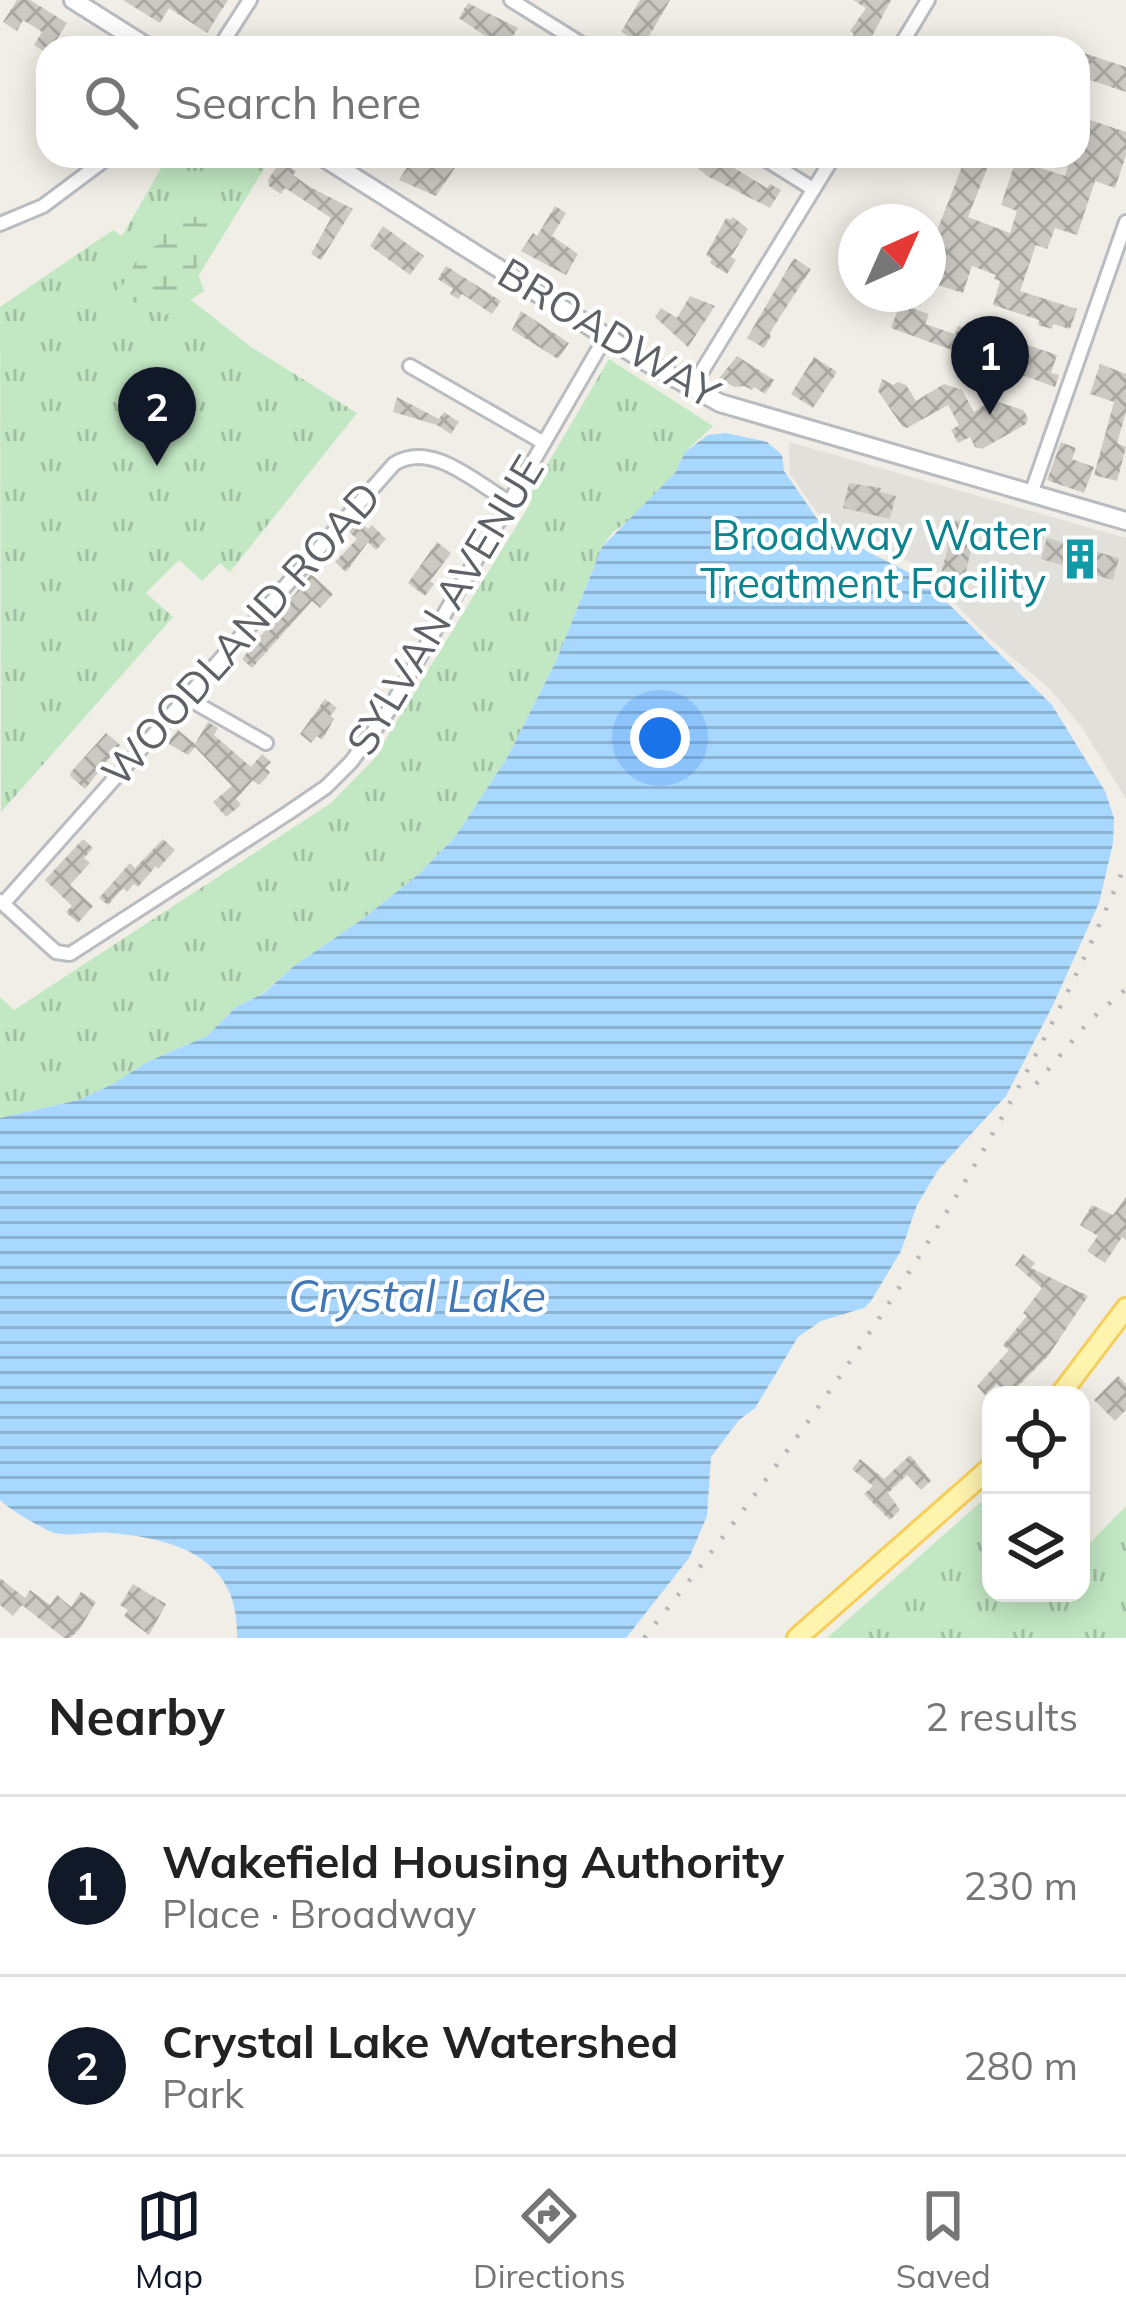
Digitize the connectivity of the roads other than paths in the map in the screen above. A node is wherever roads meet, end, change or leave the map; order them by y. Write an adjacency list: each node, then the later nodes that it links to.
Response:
1 (73, 0): 5 (street)
2 (250, 0): 6 (street)
3 (511, 0): 7 (street)
4 (928, 0): 8 (street)
5 (130, 36)
6 (227, 36)
7 (569, 36)
8 (906, 36)
9 (94, 168): 15 (street)
10 (340, 168): 16 (street, BROADWAY)
11 (779, 168): 13 (street)
12 (826, 168): 13 (street)
13 (813, 189): 18 (street)
14 (1126, 222): 20 (street)
15 (0, 224)
16 (606, 336): 18 (street, BROADWAY); 19 (street, SYLVAN AVENUE)
17 (410, 366): 19 (street)
18 (691, 388): 20 (street, BROADWAY)
19 (544, 443): 21 (street, SYLVAN AVENUE)
20 (1031, 494): 22 (street, BROADWAY)
21 (509, 502): 23 (street, WOODLAND ROAD); 25 (street, SYLVAN AVENUE)
22 (1126, 521)
23 (185, 697): 24 (street); 25 (street, WOODLAND ROAD)
24 (266, 743)
25 (2, 903)
26 (1126, 1308): 27 (main road)
27 (1068, 1386)
28 (982, 1475): 29 (main road)
29 (797, 1638)

